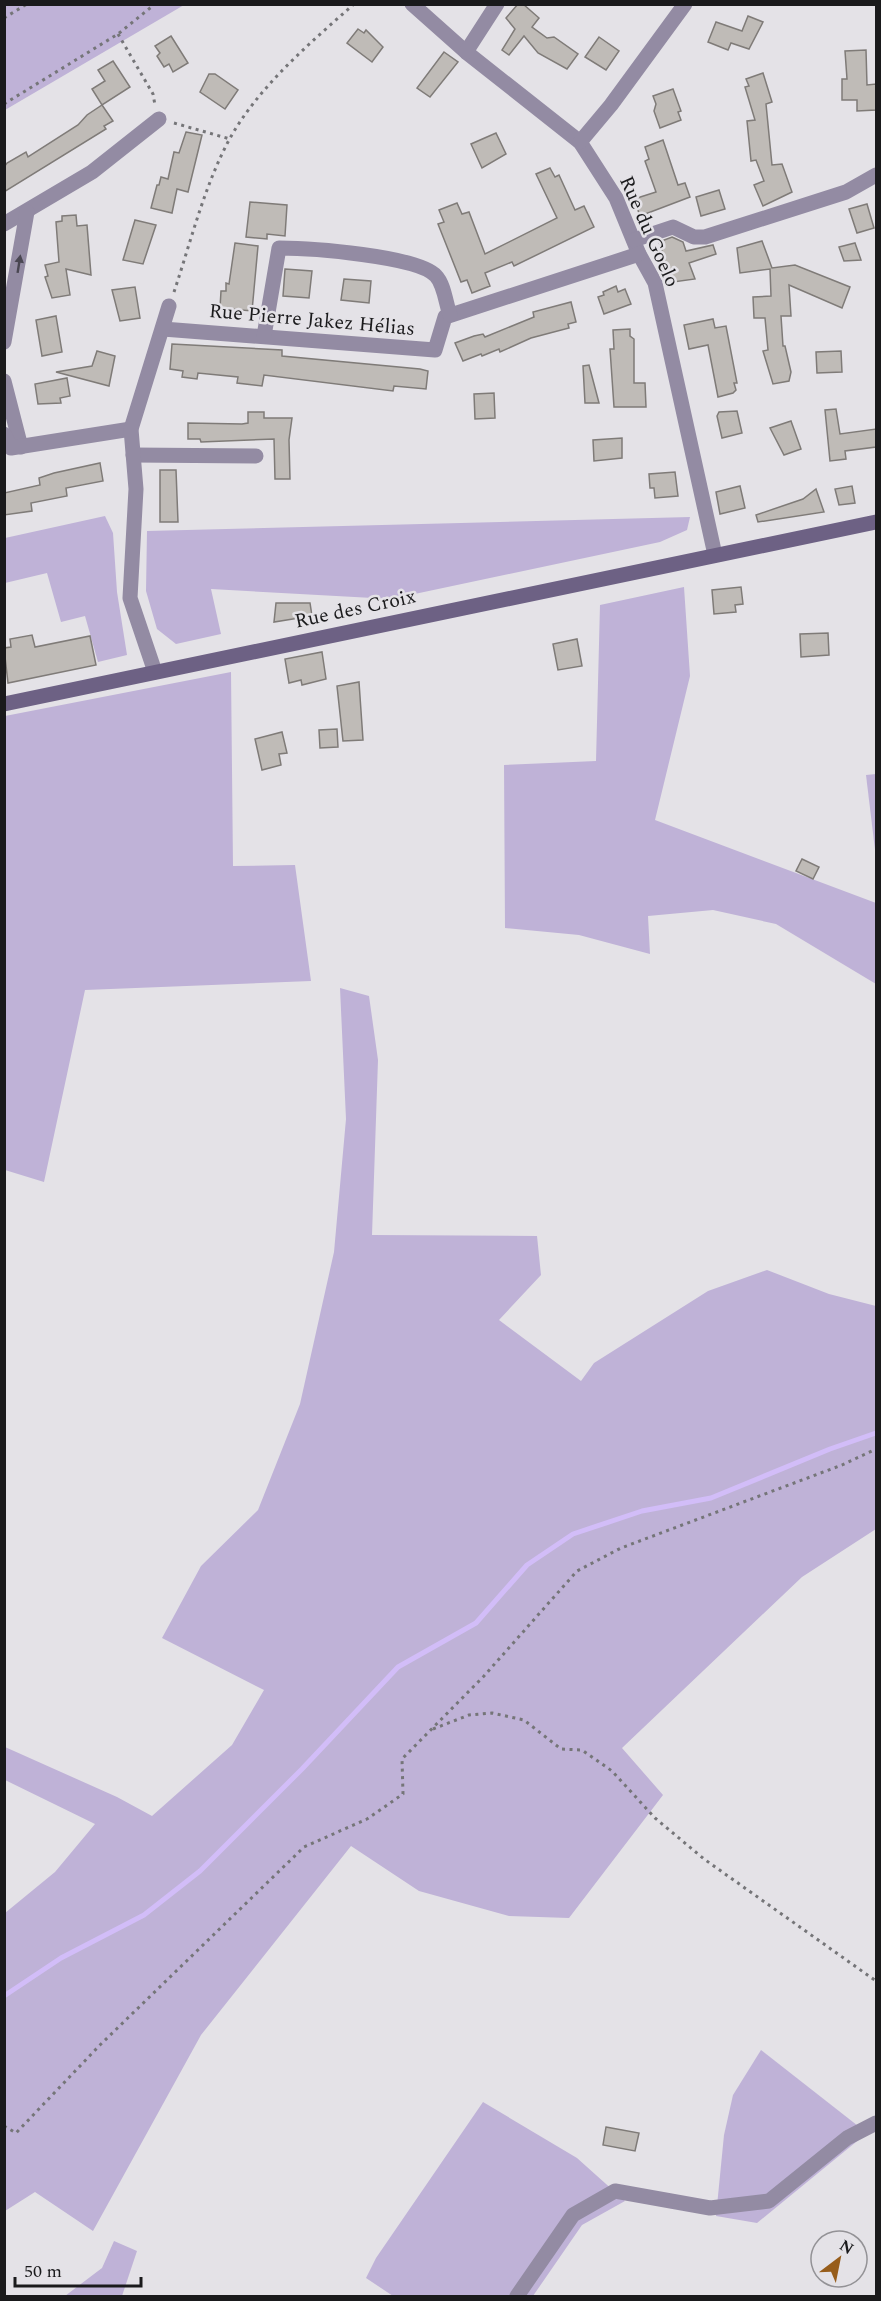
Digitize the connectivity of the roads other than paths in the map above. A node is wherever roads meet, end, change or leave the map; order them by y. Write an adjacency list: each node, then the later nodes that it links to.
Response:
1 (412, 4): 4 (street, Rue du Goelo)
2 (497, 4): 4 (street)
3 (685, 4): 6 (street)
4 (466, 52): 6 (street, Rue du Goelo)
5 (159, 119): 8 (street)
6 (580, 142): 10 (street, Rue du Goelo)
7 (876, 175): 10 (street)
8 (27, 212): 9 (street); 15 (street, one-way to 8)
9 (4, 224)
10 (636, 247): 12 (street); 23 (street, Rue du Goelo)
11 (170, 306): 13 (street)
12 (450, 315): 14 (street, Rue Pierre Jakez Hélias); 14 (street)
13 (162, 329): 14 (street, Rue Pierre Jakez Hélias); 17 (street)
14 (264, 336)
15 (4, 342)
16 (4, 381): 19 (street)
17 (131, 429): 19 (street); 20 (street)
18 (4, 434): 19 (street)
19 (16, 448)
20 (133, 455): 21 (street); 24 (street)
21 (256, 456)
22 (876, 522): 23 (main road, Rue des Croix)
23 (716, 555): 24 (main road, Rue des Croix)
24 (154, 672): 25 (main road, Rue des Croix)
25 (4, 704)
26 (876, 2123): 27 (street)
27 (517, 2296)

